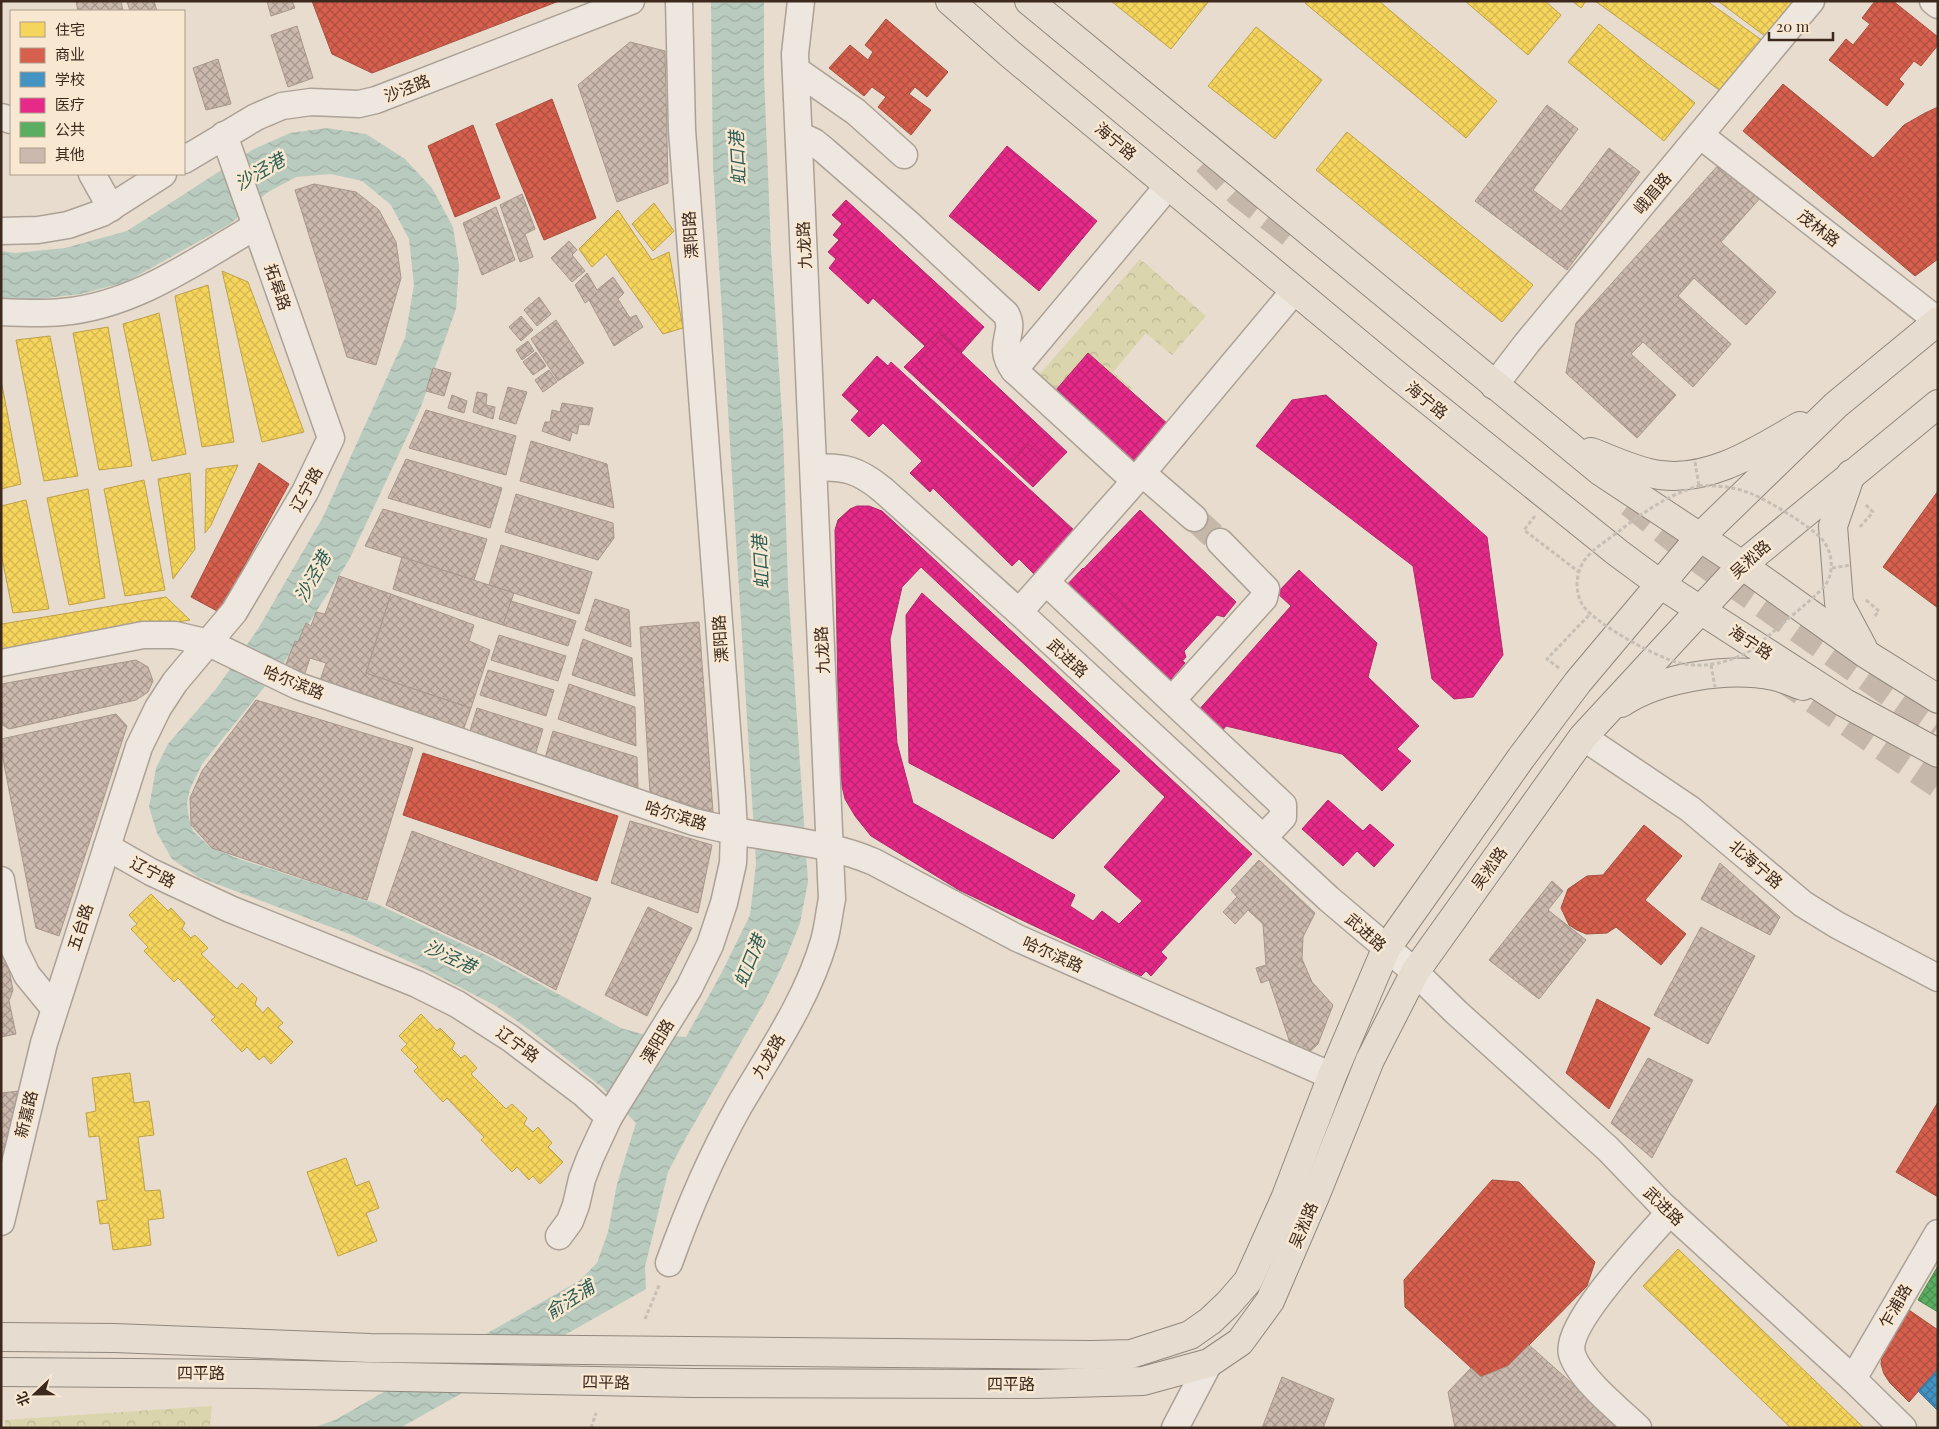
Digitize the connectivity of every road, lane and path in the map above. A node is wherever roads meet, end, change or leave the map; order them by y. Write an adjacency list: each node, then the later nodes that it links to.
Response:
1 (631, 1): 12 (street, 沙泾路)
2 (679, 1): 59 (street, 溧阳路)
3 (801, 1): 9 (street, 九龙路)
4 (950, 1): 17 (main road, 海宁路)
5 (1029, 1): 25 (main road)
6 (1811, 1): 11 (street, 峨眉路)
7 (1933, 1): 8 (street)
8 (1938, 5)
9 (796, 70): 10 (street, 九龙路); 13 (street)
10 (799, 135): 24 (street); 31 (street, 九龙路)
11 (1700, 135): 23 (street, 茂林路); 25 (street, 峨眉路)
12 (228, 145): 14 (street, 沙泾路); 19 (street, 拓皋路)
13 (904, 156)
14 (185, 160)
15 (93, 175): 18 (street)
16 (161, 175): 18 (street)
17 (1169, 185): 21 (main road, 海宁路); 24 (street)
18 (110, 208): 20 (street)
19 (253, 215): 22 (street); 29 (street, 拓皋路)
20 (1, 231)
21 (1295, 290): 33 (street); 35 (main road, 海宁路)
22 (1, 312)
23 (1938, 321): 27 (main road, 吴淞路)
24 (1014, 370): 33 (street)
25 (1494, 386): 28 (main road)
26 (1938, 404): 32 (main road, 吴淞路)
27 (1836, 405): 28 (main road); 37 (main road, 吴淞路)
28 (1555, 434): 37 (main road)
29 (331, 438): 48 (street, 辽宁路)
30 (1695, 462): 34 (path, bridge)
31 (814, 468): 46 (street, 武进路); 61 (street, 九龙路)
32 (1851, 474): 39 (main road, 吴淞路); 49 (main road)
33 (1139, 477): 36 (street); 43 (street)
34 (1699, 486): 41 (path, bridge); 42 (path, bridge)
35 (1550, 498): 42 (path); 44 (main road, 海宁路)
36 (1194, 518)
37 (1700, 537): 39 (main road); 44 (main road, 吴淞路)
38 (1220, 542): 55 (street)
39 (1742, 565): 45 (main road, 吴淞路); 49 (main road)
40 (1851, 565): 41 (path, bridge)
41 (1832, 568): 51 (path, bridge)
42 (1579, 572): 47 (path, bridge)
43 (1046, 582): 46 (street); 55 (street)
44 (1660, 584): 45 (main road, 海宁路); 52 (main road, 吴淞路)
45 (1700, 608): 56 (main road, 海宁路); 57 (main road, 吴淞路)
46 (1019, 612): 60 (street, 武进路)
47 (1590, 614): 51 (path, bridge); 52 (path)
48 (219, 648): 50 (street, 哈尔滨路); 59 (street, 哈尔滨路); 62 (street, 辽宁路)
49 (1866, 654): 54 (main road)
50 (1, 663)
51 (1711, 665): 53 (path, bridge)
52 (1578, 682): 64 (main road, 吴淞路)
53 (1715, 687)
54 (1938, 699)
55 (1172, 700): 60 (street)
56 (1845, 703): 57 (main road); 58 (main road, 海宁路)
57 (1590, 728): 65 (main road, 吴淞路); 66 (street, 北海宁路)
58 (1938, 753)
59 (742, 832): 61 (street, 哈尔滨路); 69 (street, 溧阳路)
60 (1263, 838): 64 (street, 武进路)
61 (820, 845): 68 (street, 哈尔滨路); 74 (street, 九龙路)
62 (107, 847): 67 (street, 五台路); 69 (street, 辽宁路)
63 (1, 880): 67 (street)
64 (1386, 949): 65 (street, 武进路); 68 (main road, 吴淞路)
65 (1415, 972): 70 (street, 武进路); 78 (main road, 吴淞路)
66 (1938, 978)
67 (54, 1008): 71 (street, 新嘉路)
68 (1332, 1076): 76 (main road, 吴淞路)
69 (614, 1111): 73 (street, 溧阳路)
70 (1670, 1212): 80 (street, 武进路); 85 (street)
71 (1, 1222)
72 (1938, 1233): 80 (street, 乍浦路)
73 (559, 1236)
74 (669, 1263): 75 (path)
75 (644, 1319)
76 (1190, 1335): 77 (main road, 四平路)
77 (1, 1337)
78 (1209, 1363): 79 (main road, 四平路); 84 (street, 吴淞路)
79 (1, 1372)
80 (1853, 1379): 82 (street, 武进路)
81 (596, 1413): 83 (path)
82 (1899, 1427)
83 (591, 1428)
84 (1175, 1428)
85 (1638, 1428)

